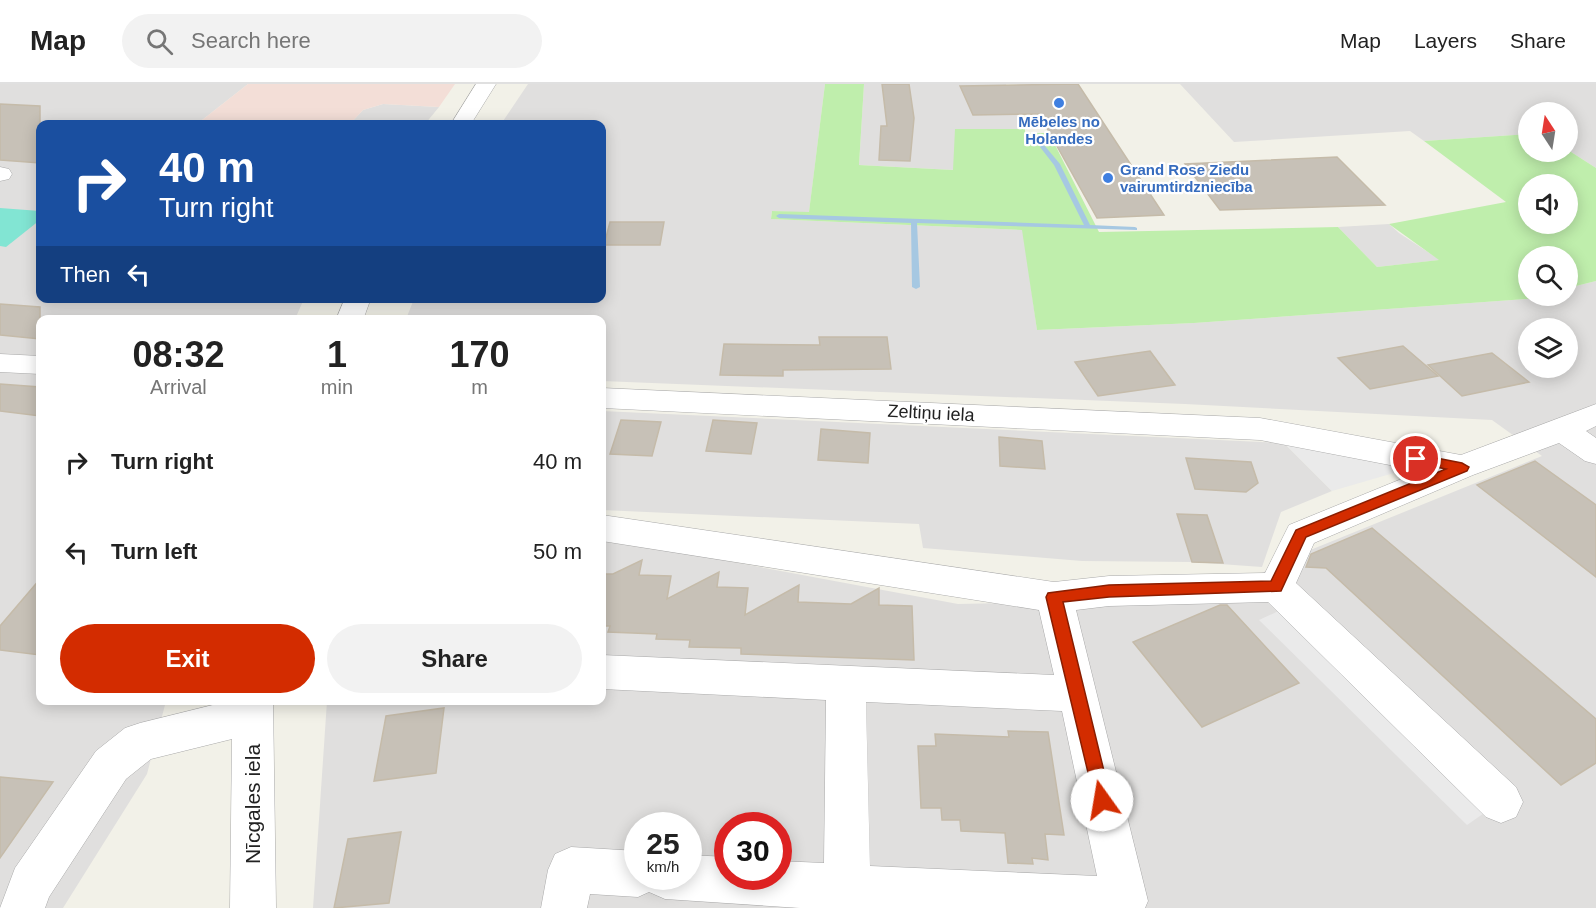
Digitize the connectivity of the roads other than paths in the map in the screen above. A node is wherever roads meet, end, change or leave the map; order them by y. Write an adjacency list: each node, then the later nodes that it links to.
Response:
1 (486, 84): 2 (street)
2 (464, 120)
3 (0, 363): 4 (street)
4 (36, 365)
5 (606, 398): 9 (street, Zeltiņu iela)
6 (1596, 414): 7 (street)
7 (1562, 430): 8 (street); 9 (street)
8 (1596, 453)
9 (1462, 467): 11 (street)
10 (606, 529): 12 (street)
11 (1276, 587): 12 (street); 17 (street)
12 (1054, 597): 15 (street)
13 (606, 672): 14 (street)
14 (846, 683): 15 (street); 20 (street)
15 (1078, 694): 20 (street)
16 (252, 708): 21 (street); 22 (street, Nīcgales iela)
17 (1501, 802)
18 (624, 873): 23 (street)
19 (702, 880): 20 (street)
20 (846, 898)
21 (22, 908)
22 (253, 908)
23 (564, 908)

